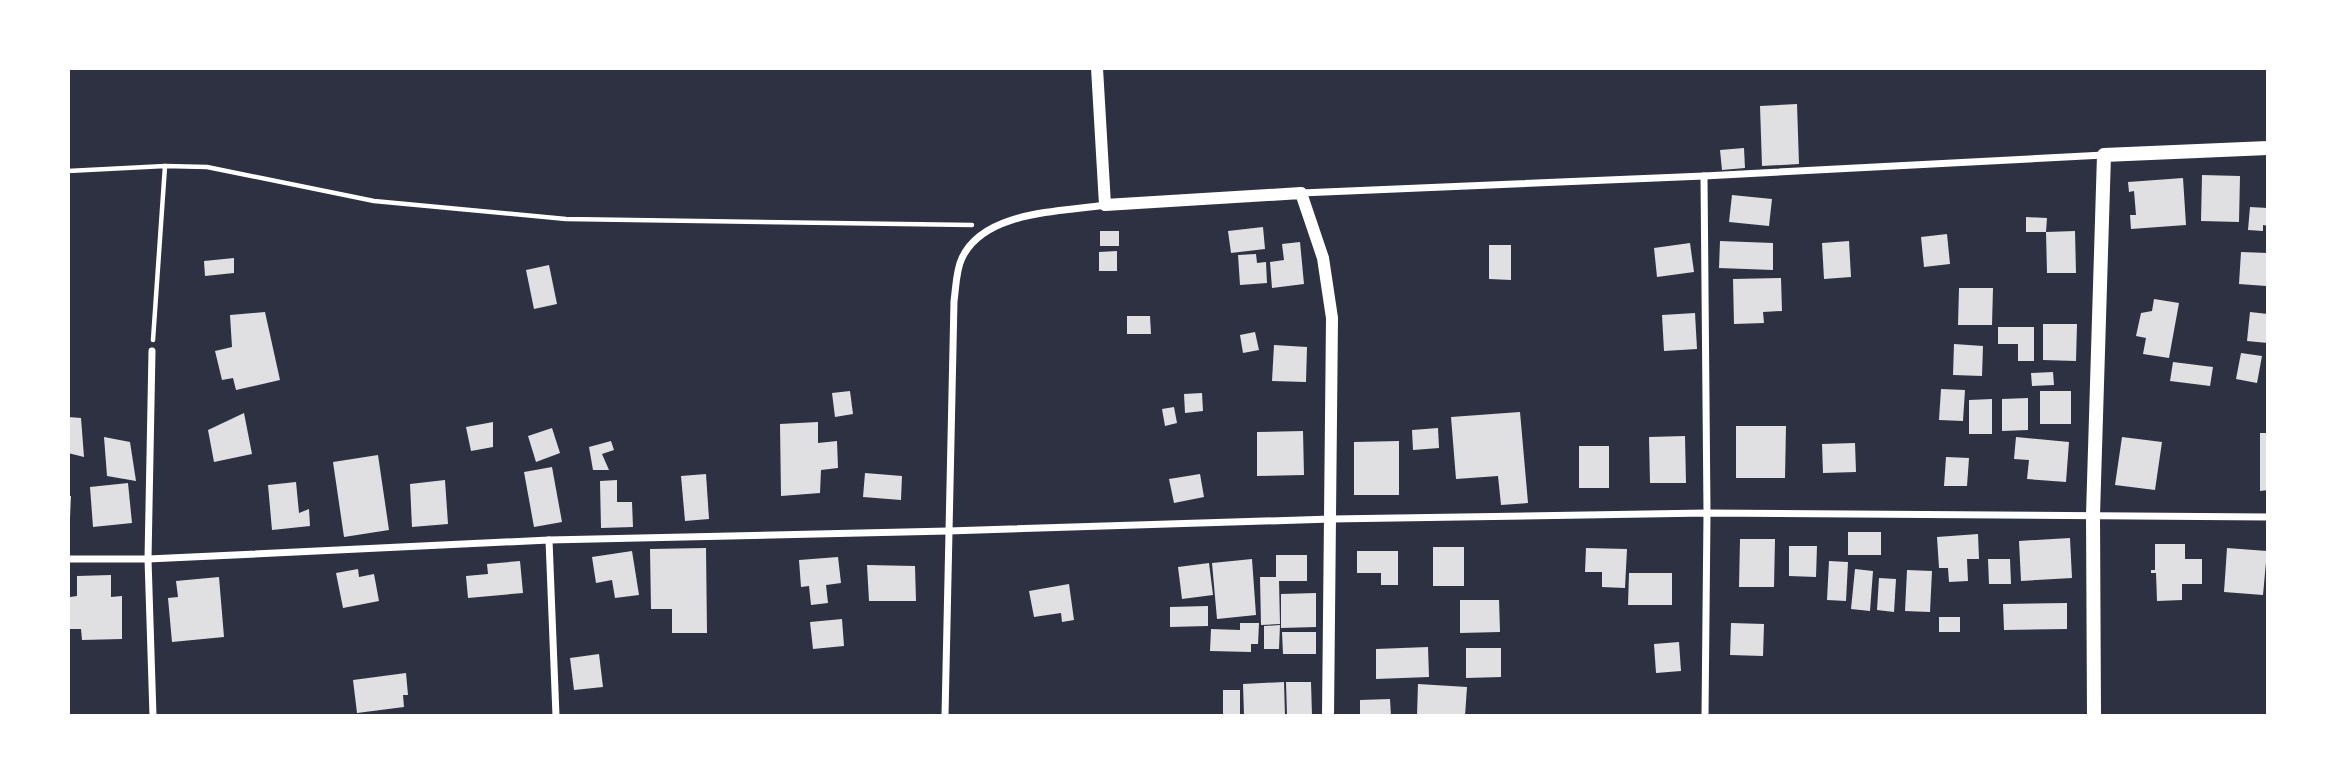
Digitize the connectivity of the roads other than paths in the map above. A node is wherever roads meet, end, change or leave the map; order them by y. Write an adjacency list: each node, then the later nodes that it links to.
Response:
1 (1097, 68): 6 (street)
2 (2268, 148): 3 (main road)
3 (2104, 155): 4 (street); 9 (main road)
4 (1704, 176): 5 (street); 8 (street)
5 (1301, 192): 6 (street); 11 (street)
6 (1105, 205): 12 (street)
7 (152, 351): 15 (street)
8 (1707, 513): 9 (street); 11 (street); 20 (street)
9 (2093, 515): 10 (street); 21 (main road)
10 (2268, 517)
11 (1331, 519): 12 (street); 19 (street)
12 (948, 531): 13 (street); 18 (street)
13 (549, 540): 15 (street); 17 (street)
14 (68, 558): 15 (street)
15 (148, 558): 16 (street)
16 (153, 716)
17 (556, 716)
18 (945, 716)
19 (1328, 716)
20 (1705, 716)
21 (2094, 716)

